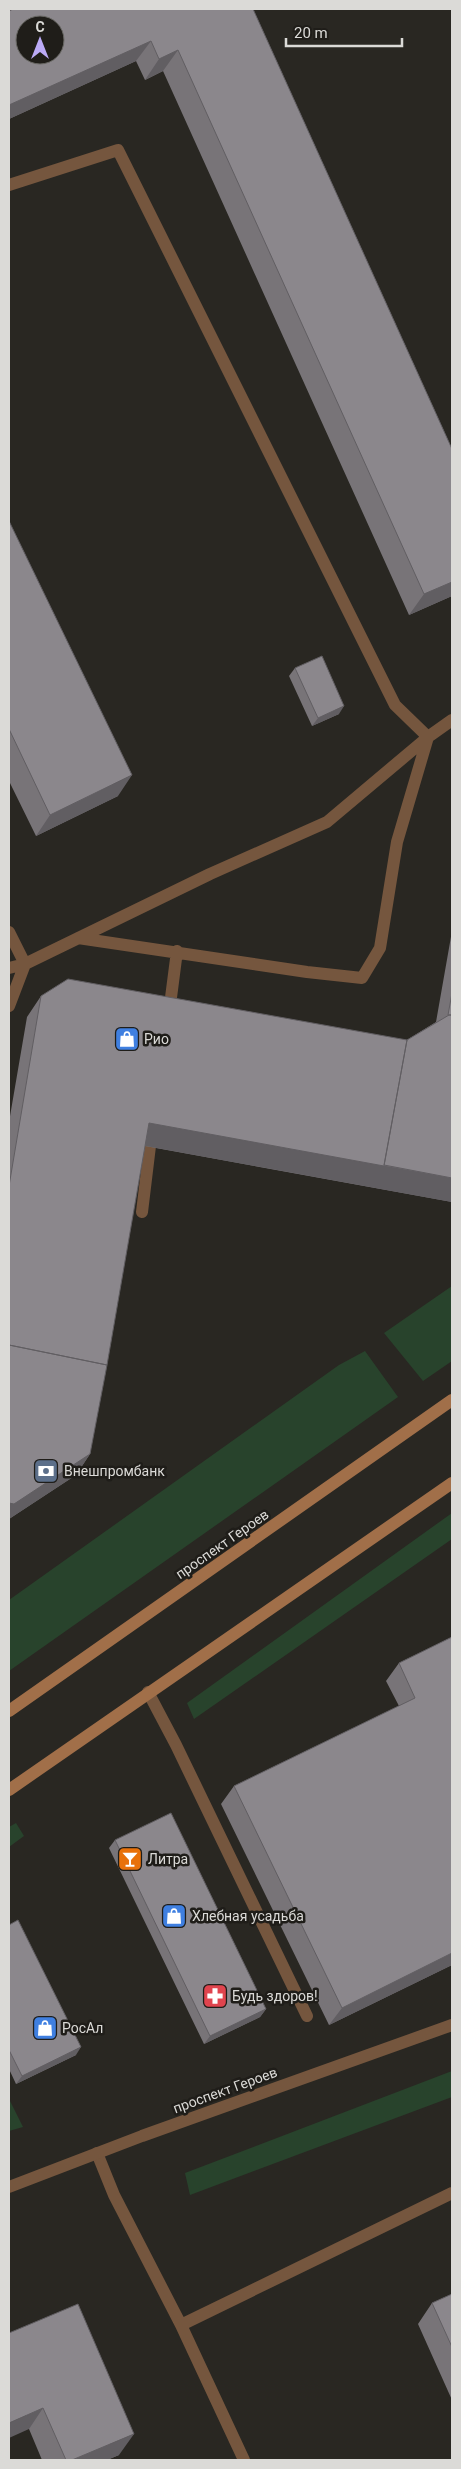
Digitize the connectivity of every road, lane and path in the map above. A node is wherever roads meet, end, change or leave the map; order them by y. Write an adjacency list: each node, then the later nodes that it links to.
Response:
1 (9, 185): 3 (street)
2 (452, 720): 3 (street)
3 (428, 737): 5 (street); 6 (street)
4 (9, 932): 7 (street)
5 (78, 938): 6 (street); 7 (street)
6 (177, 951): 10 (street)
7 (25, 964): 8 (street); 9 (street)
8 (9, 968)
9 (9, 1006)
10 (168, 1021)
11 (150, 1146): 12 (street)
12 (142, 1212)
13 (452, 1400): 16 (main road, проспект Героев)
14 (452, 1483): 15 (main road)
15 (148, 1692): 17 (main road); 18 (street)
16 (9, 1711)
17 (9, 1790)
18 (307, 2016)
19 (452, 2025): 20 (street, проспект Героев)
20 (97, 2153): 21 (street, проспект Героев); 23 (street)
21 (9, 2187)
22 (452, 2193): 23 (street)
23 (181, 2325): 24 (street)
24 (244, 2460)

